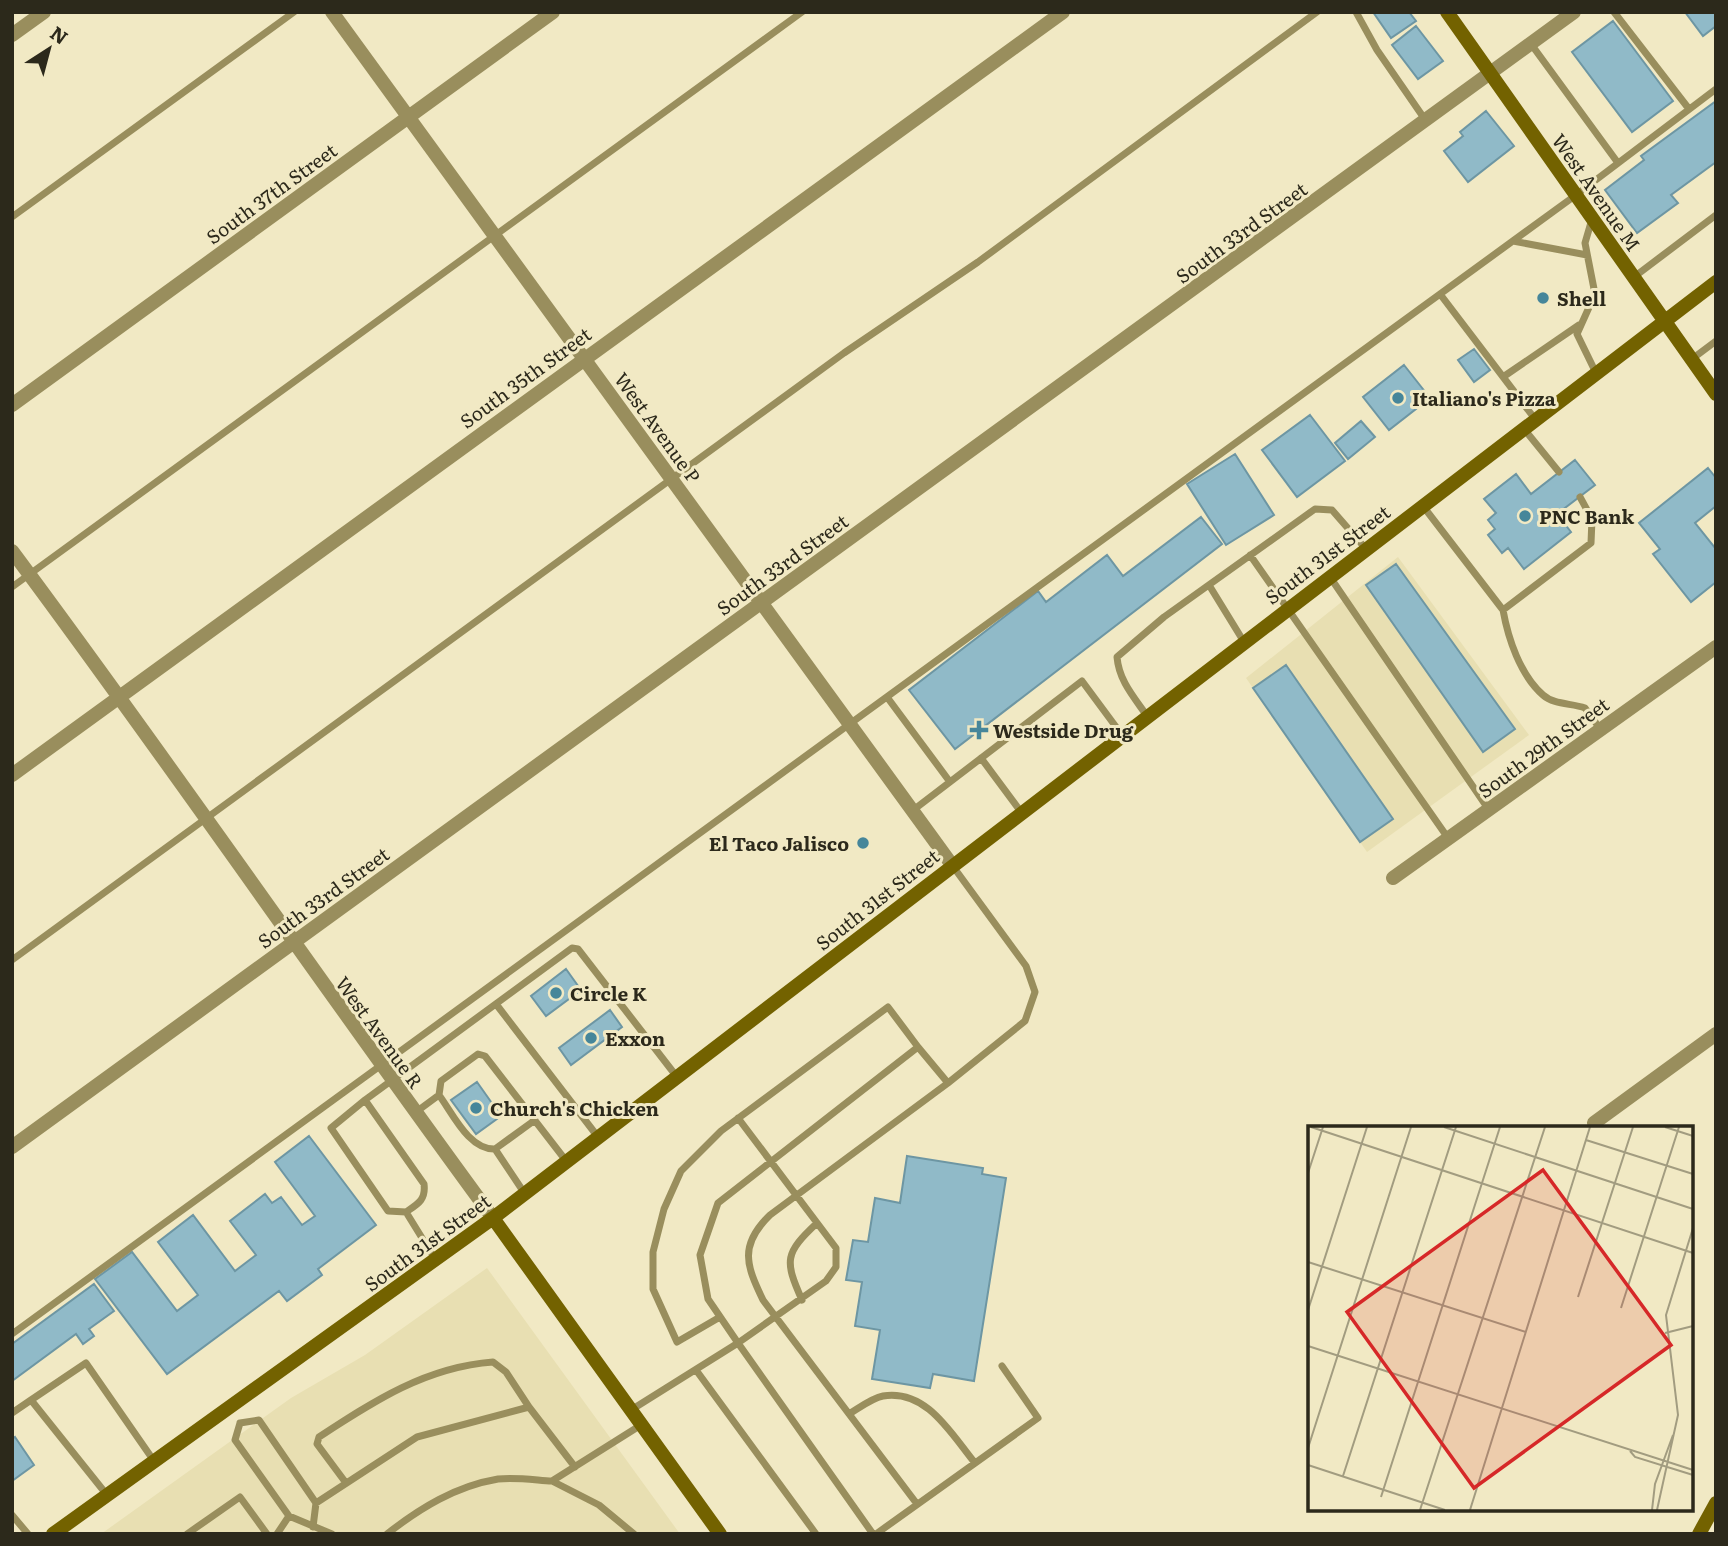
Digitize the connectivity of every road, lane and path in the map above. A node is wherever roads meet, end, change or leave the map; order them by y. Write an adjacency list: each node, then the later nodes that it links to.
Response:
1 (44, 12): 12 (street)
2 (294, 12): 22 (lane)
3 (332, 12): 17 (street, West Avenue P)
4 (553, 12): 17 (street, South 37th Street)
5 (802, 12): 24 (lane)
6 (1063, 12): 33 (street, South 35th Street)
7 (1317, 12): 41 (lane)
8 (1356, 12): 18 (lane)
9 (1447, 12): 14 (main road, West Avenue M)
10 (1574, 12): 13 (street, South 33rd Street)
11 (1614, 12): 16 (lane)
12 (12, 35)
13 (1531, 44): 14 (street, South 33rd Street); 19 (lane)
14 (1492, 73): 18 (street, South 33rd Street); 20 (main road, West Avenue M)
15 (1716, 89): 16 (lane)
16 (1689, 109): 19 (lane)
17 (409, 117): 24 (street, West Avenue P); 38 (street, South 37th Street)
18 (1426, 121): 51 (street, South 33rd Street)
19 (1618, 163): 20 (lane)
20 (1576, 195): 23 (main road, West Avenue M); 25 (lane)
21 (1716, 215): 27 (lane)
22 (12, 217)
23 (1593, 219): 26 (lane); 27 (main road, West Avenue M)
24 (494, 234): 33 (street, West Avenue P); 47 (lane)
25 (1513, 241): 26 (lane); 29 (lane)
26 (1587, 255): 31 (lane)
27 (1634, 278): 30 (main road, West Avenue M)
28 (1715, 285): 30 (main road, South 31st Street)
29 (1440, 294): 36 (lane); 57 (lane)
30 (1664, 321): 34 (main road, West Avenue M); 35 (main road, South 31st Street)
31 (1580, 324): 35 (lane); 36 (lane)
32 (1716, 341): 34 (lane)
33 (584, 358): 41 (street, West Avenue P); 56 (street, South 35th Street)
34 (1691, 359): 37 (main road, West Avenue M)
35 (1596, 373): 39 (main road, South 31st Street)
36 (1503, 377): 39 (lane)
37 (1716, 394)
38 (12, 405)
39 (1529, 424): 40 (lane); 43 (main road, South 31st Street)
40 (1559, 472)
41 (671, 479): 51 (street, West Avenue P); 68 (lane)
42 (1580, 497): 53 (lane)
43 (1423, 505): 44 (main road, South 31st Street); 53 (lane)
44 (1366, 549): 46 (lane); 48 (main road, South 31st Street)
45 (12, 551): 47 (street, West Avenue R)
46 (1250, 555): 49 (lane); 52 (lane)
47 (29, 574): 50 (lane); 56 (street, West Avenue R)
48 (1329, 577): 52 (main road, South 31st Street); 65 (lane)
49 (1209, 585): 54 (lane); 58 (lane)
50 (12, 587)
51 (762, 602): 59 (street, West Avenue P); 72 (street, South 33rd Street)
52 (1286, 610): 54 (main road, South 31st Street); 69 (lane)
53 (1503, 610): 60 (lane)
54 (1244, 642): 58 (main road, South 31st Street)
55 (1716, 647): 60 (street, South 29th Street)
56 (120, 696): 63 (street, South 35th Street); 68 (street, West Avenue R)
57 (887, 697): 59 (lane); 64 (lane)
58 (1147, 716): 61 (main road, South 31st Street)
59 (849, 724): 66 (street, West Avenue P); 77 (lane)
60 (1601, 730): 65 (street, South 29th Street)
61 (1122, 735): 62 (lane); 67 (main road, South 31st Street)
62 (981, 758): 64 (lane); 67 (lane)
63 (12, 775)
64 (950, 782): 66 (lane)
65 (1489, 810): 69 (street, South 29th Street)
66 (912, 811): 70 (street, West Avenue P)
67 (1021, 812): 70 (main road, South 31st Street)
68 (205, 819): 72 (street, West Avenue R); 73 (lane)
69 (1449, 838): 71 (street, South 29th Street)
70 (952, 865): 78 (main road, South 31st Street); 80 (lane)
71 (1393, 878)
72 (292, 943): 77 (street, West Avenue R); 88 (street, South 33rd Street)
73 (12, 960)
74 (496, 1003): 78 (lane); 79 (lane); 87 (lane)
75 (1716, 1034): 86 (street)
76 (918, 1047): 80 (lane); 84 (lane); 90 (lane)
77 (380, 1065): 79 (street, West Avenue R); 101 (lane)
78 (677, 1077): 87 (main road, South 31st Street)
79 (391, 1080): 82 (lane); 83 (street, West Avenue R)
80 (948, 1083): 93 (lane)
81 (439, 1096): 83 (lane); 85 (lane); 89 (lane)
82 (365, 1100): 94 (lane); 94 (lane)
83 (416, 1113): 95 (street, West Avenue R)
84 (738, 1118): 90 (lane); 99 (lane)
85 (535, 1120): 89 (lane); 91 (lane)
86 (1594, 1123)
87 (598, 1137): 91 (main road, South 31st Street)
88 (12, 1147)
89 (495, 1149): 92 (lane)
90 (770, 1160): 93 (lane); 99 (lane)
91 (567, 1162): 92 (main road, South 31st Street)
92 (525, 1194): 95 (main road, South 31st Street)
93 (797, 1196): 96 (lane); 100 (lane)
94 (406, 1212): 97 (lane)
95 (493, 1218): 97 (main road, South 31st Street); 108 (main road, West Avenue R)
96 (817, 1223): 98 (lane); 98 (lane)
97 (436, 1259): 107 (main road, South 31st Street)
98 (802, 1300): 100 (lane)
99 (720, 1317): 102 (lane)
100 (776, 1318): 102 (lane); 110 (lane)
101 (12, 1334)
102 (738, 1343): 104 (lane); 135 (lane)
103 (1002, 1366): 114 (lane)
104 (696, 1370): 108 (lane); 134 (lane)
105 (31, 1400): 109 (lane); 113 (lane); 118 (lane)
106 (528, 1406): 115 (lane); 117 (lane); 117 (lane)
107 (228, 1408): 111 (lane); 113 (main road, South 31st Street)
108 (631, 1410): 112 (main road, West Avenue R)
109 (12, 1413)
110 (849, 1414): 114 (lane); 121 (lane)
111 (240, 1423): 119 (lane); 123 (lane)
112 (641, 1425): 115 (lane); 133 (main road, West Avenue R)
113 (154, 1461): 118 (main road, South 31st Street)
114 (975, 1463): 121 (lane)
115 (575, 1467): 116 (lane)
116 (552, 1481): 131 (lane); 132 (lane)
117 (346, 1483): 119 (lane)
118 (107, 1495): 126 (main road, South 31st Street)
119 (316, 1503): 124 (lane)
120 (1716, 1503): 136 (main road)
121 (917, 1504): 135 (lane)
122 (12, 1515): 125 (lane)
123 (289, 1516): 124 (lane); 129 (lane)
124 (318, 1530): 130 (lane)
125 (28, 1534)
126 (53, 1534)
127 (187, 1534): 128 (lane)
128 (267, 1534)
129 (276, 1534)
130 (332, 1534)
131 (387, 1534)
132 (634, 1534)
133 (720, 1534)
134 (816, 1534)
135 (875, 1534)
136 (1699, 1534)

